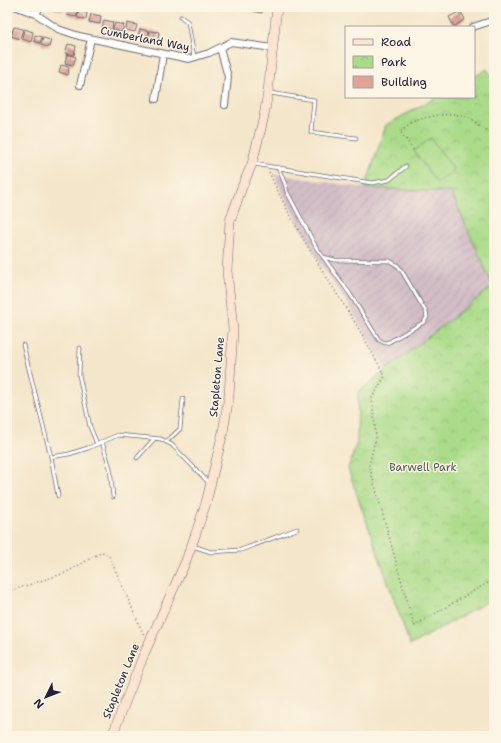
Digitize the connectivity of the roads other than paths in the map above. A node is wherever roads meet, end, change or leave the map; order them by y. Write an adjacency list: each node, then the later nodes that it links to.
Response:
1 (17, 7): 4 (street, Cumberland Way)
2 (40, 7): 4 (street)
3 (277, 7): 10 (street, Stapleton Lane)
4 (36, 14): 8 (street, Cumberland Way)
5 (181, 17): 12 (lane)
6 (494, 20): 7 (street)
7 (475, 26)
8 (91, 39): 11 (street, Cumberland Way); 13 (street)
9 (220, 48): 10 (street, Cumberland Way); 12 (street, Cumberland Way); 16 (street)
10 (272, 48): 14 (street, Stapleton Lane)
11 (163, 54): 12 (street, Cumberland Way); 15 (street)
12 (194, 57)
13 (80, 85)
14 (268, 92): 17 (lane); 18 (street, Stapleton Lane)
15 (156, 99)
16 (225, 105)
17 (356, 138)
18 (252, 164): 20 (lane); 31 (street, Stapleton Lane)
19 (406, 166): 20 (lane)
20 (278, 167): 21 (lane)
21 (323, 257): 21 (lane)
22 (23, 345): 29 (lane)
23 (80, 348): 28 (lane)
24 (183, 399): 27 (lane)
25 (154, 439): 26 (lane); 27 (lane); 30 (lane)
26 (102, 442): 28 (lane); 33 (lane)
27 (166, 442): 31 (lane)
28 (97, 444): 29 (lane)
29 (51, 457): 32 (lane)
30 (137, 458)
31 (210, 484): 35 (street, Stapleton Lane)
32 (58, 496)
33 (113, 497)
34 (297, 529): 35 (lane)
35 (191, 545): 36 (street, Stapleton Lane)
36 (112, 736)

